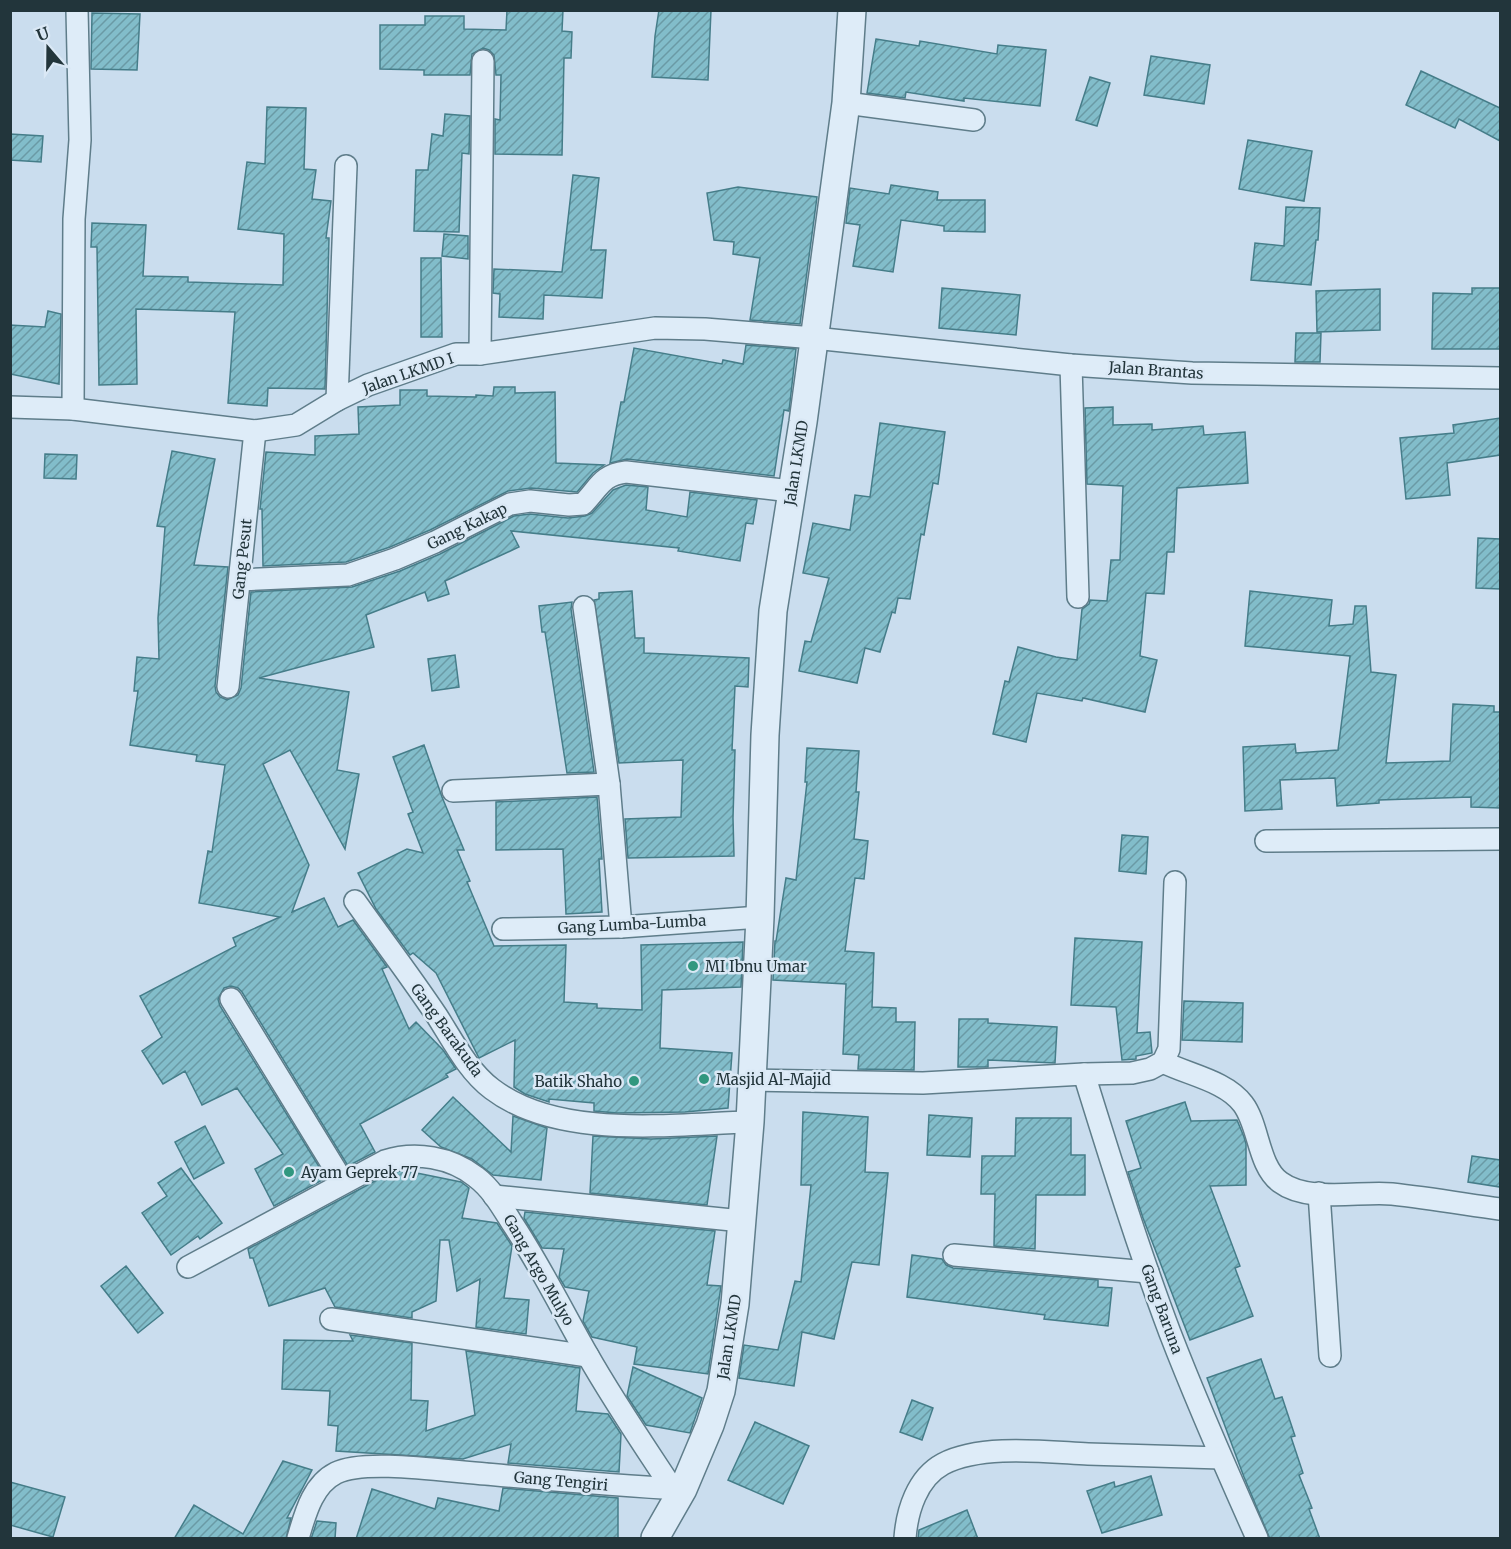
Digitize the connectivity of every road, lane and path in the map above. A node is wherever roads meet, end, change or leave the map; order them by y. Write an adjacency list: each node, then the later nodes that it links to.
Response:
1 (77, 10): 13 (street)
2 (852, 10): 4 (street, Jalan LKMD)
3 (483, 61): 8 (street)
4 (846, 103): 5 (street); 7 (street, Jalan LKMD)
5 (974, 120)
6 (346, 166): 11 (street)
7 (814, 338): 8 (street, Jalan LKMD I); 9 (street, Jalan Brantas); 15 (street, Jalan LKMD)
8 (480, 354): 11 (street, Jalan LKMD I)
9 (1071, 365): 10 (street, Jalan Brantas); 17 (street)
10 (1500, 378)
11 (337, 400): 14 (street, Jalan LKMD I)
12 (10, 407): 13 (street, Jalan LKMD I)
13 (73, 409): 14 (street, Jalan LKMD I)
14 (255, 431): 16 (street, Gang Pesut)
15 (791, 491): 16 (street, Gang Kakap); 26 (street, Jalan LKMD)
16 (240, 580): 19 (street, Gang Pesut)
17 (1078, 597)
18 (584, 606): 20 (street)
19 (228, 687)
20 (609, 784): 21 (street); 27 (street)
21 (453, 791)
22 (1500, 839): 23 (street)
23 (1266, 841)
24 (1175, 882): 30 (street)
25 (355, 900): 33 (street, Gang Barakuda)
26 (760, 917): 27 (street, Gang Lumba-Lumba); 32 (street, Jalan LKMD)
27 (621, 927): 28 (street, Gang Lumba-Lumba)
28 (503, 929)
29 (231, 999): 34 (street)
30 (1163, 1062): 31 (street); 35 (street)
31 (1084, 1074): 32 (street); 41 (street, Gang Baruna)
32 (752, 1080): 33 (street, Jalan LKMD)
33 (750, 1122): 38 (street, Jalan LKMD)
34 (343, 1182): 36 (street, Gang Argo Mulyo); 40 (street, Gang Argo Mulyo)
35 (1319, 1193): 37 (street); 44 (street)
36 (494, 1196): 38 (street); 43 (street, Gang Argo Mulyo)
37 (1500, 1209)
38 (742, 1221): 46 (street, Jalan LKMD)
39 (954, 1255): 41 (street)
40 (188, 1267)
41 (1148, 1272): 45 (street, Gang Baruna)
42 (331, 1319): 43 (street)
43 (588, 1356): 46 (street, Gang Argo Mulyo)
44 (1330, 1356)
45 (1221, 1458): 49 (street); 50 (street, Gang Baruna)
46 (678, 1489): 47 (street, Gang Tengiri); 48 (street, Jalan LKMD)
47 (298, 1539)
48 (655, 1539)
49 (905, 1539)
50 (1257, 1539)

